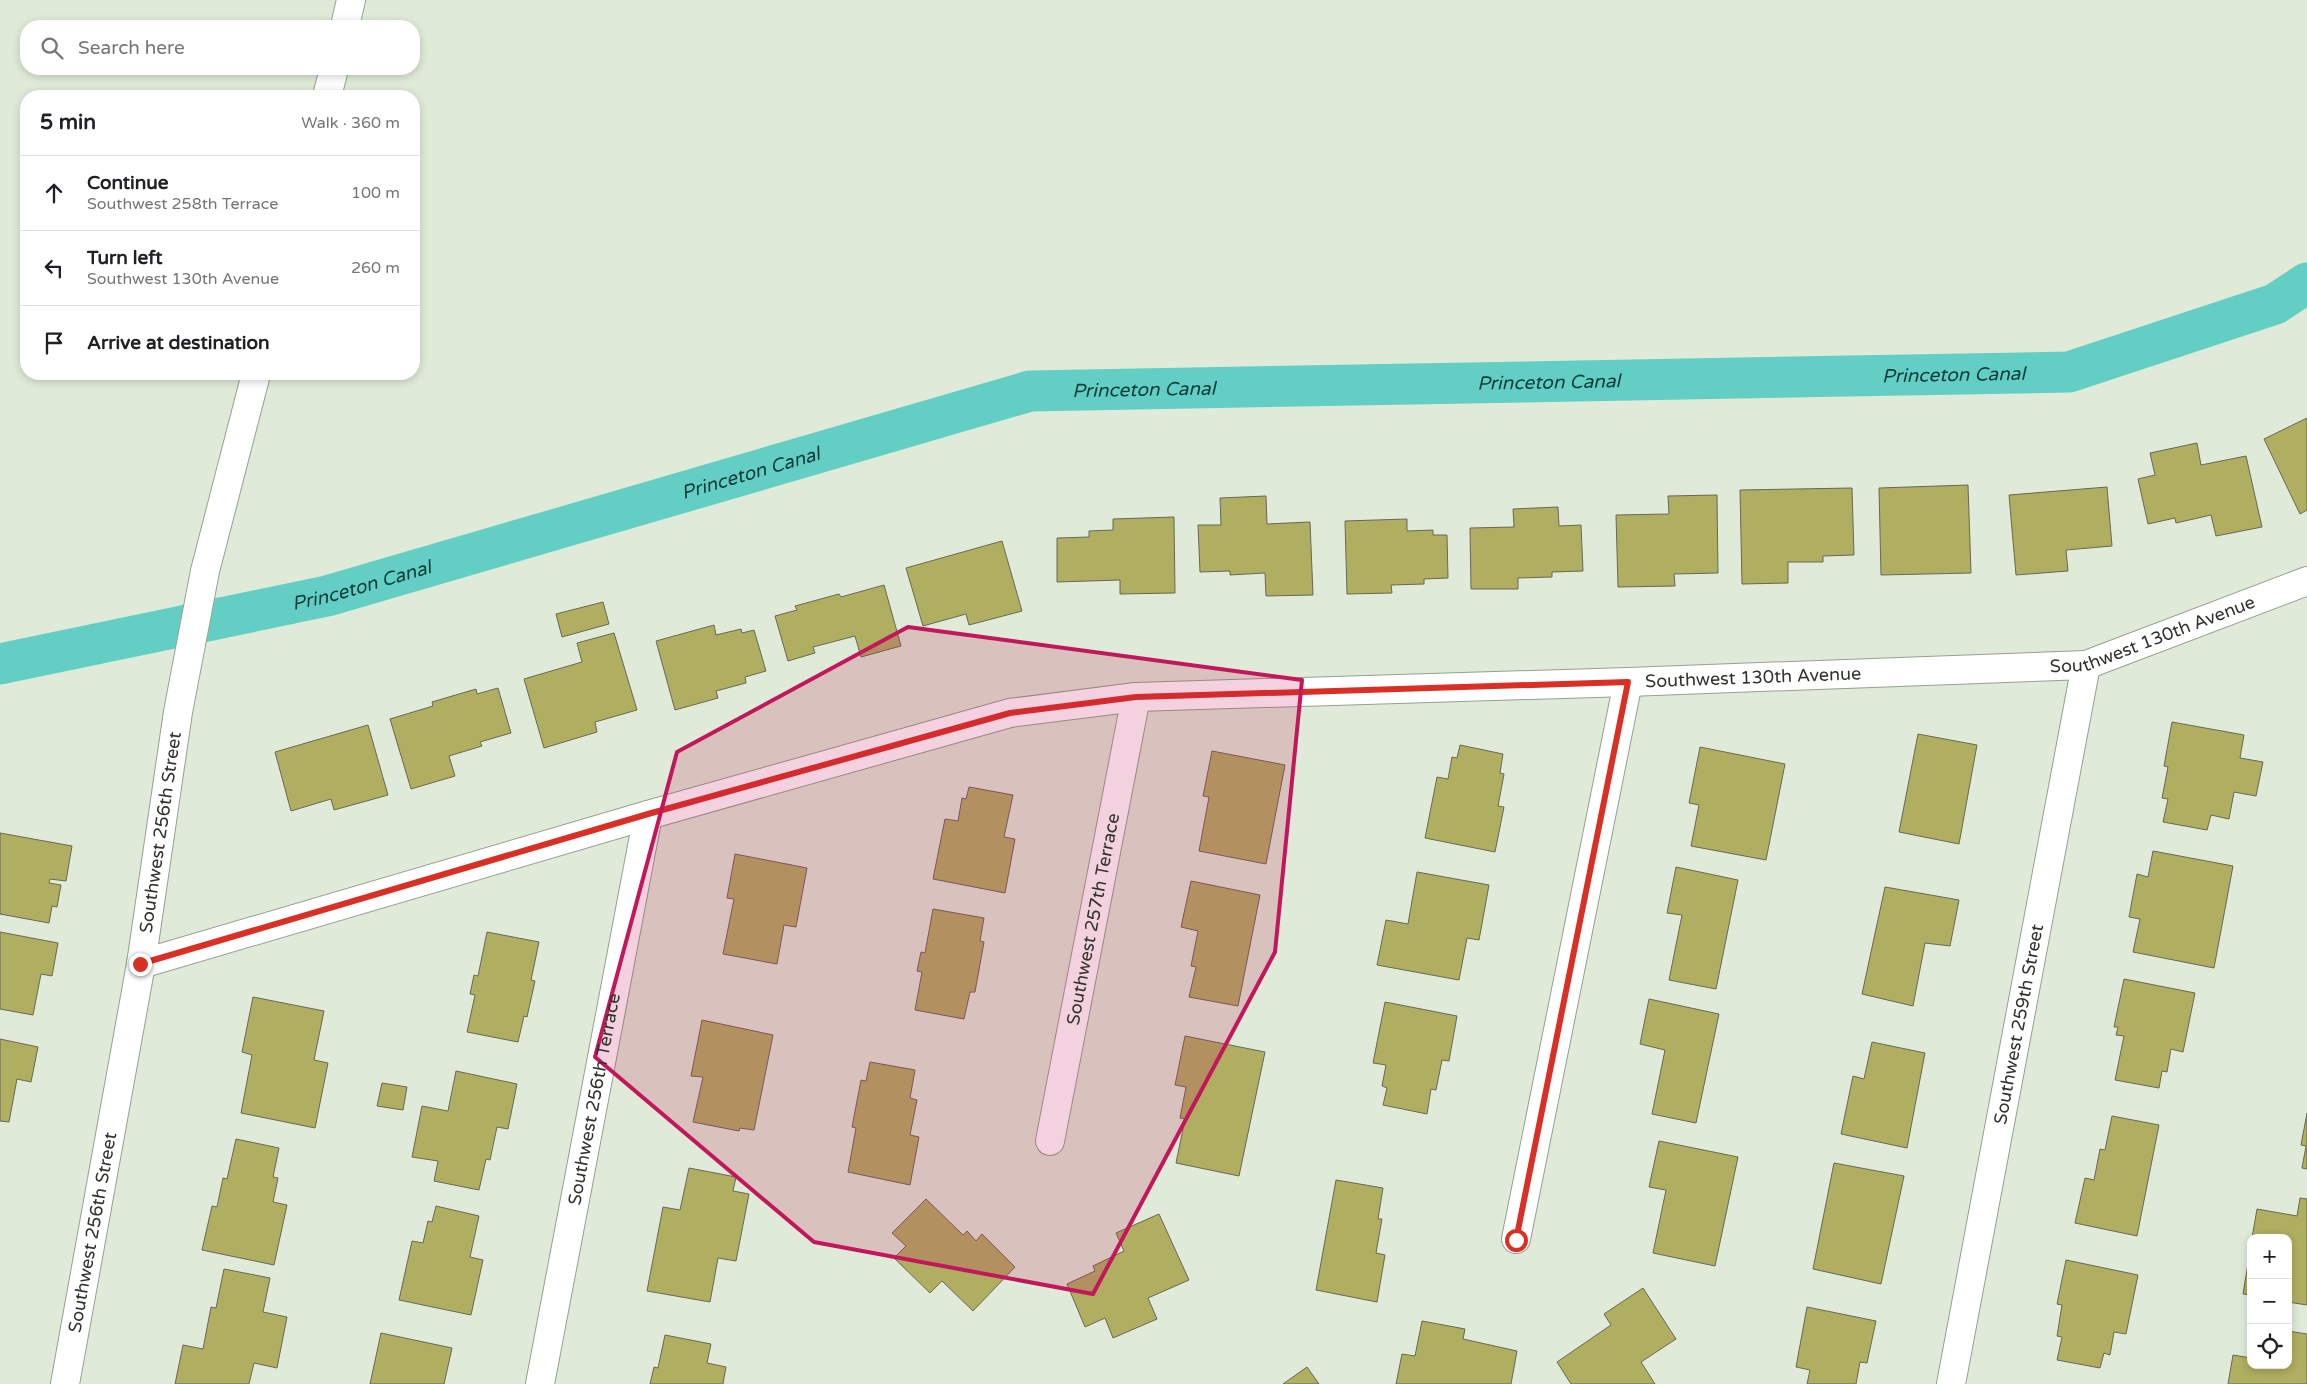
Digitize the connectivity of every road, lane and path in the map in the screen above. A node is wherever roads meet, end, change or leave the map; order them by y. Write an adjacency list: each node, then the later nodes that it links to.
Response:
1 (351, 0): 2 (street)
2 (346, 20)
3 (332, 75): 4 (street)
4 (329, 90)
5 (254, 380): 11 (street, Southwest 256th Street)
6 (2307, 581): 7 (street, Southwest 130th Avenue)
7 (2086, 665): 8 (street, Southwest 130th Avenue); 16 (street, Southwest 259th Street)
8 (1628, 682): 9 (street, Southwest 130th Avenue); 13 (street)
9 (1136, 697): 10 (street, Southwest 130th Avenue); 12 (street, Southwest 257th Terrace)
10 (648, 814): 11 (street, Southwest 130th Avenue); 15 (street, Southwest 256th Terrace)
11 (140, 964): 14 (street, Southwest 256th Street)
12 (1050, 1141)
13 (1516, 1240)
14 (65, 1384)
15 (540, 1384)
16 (1951, 1384)

